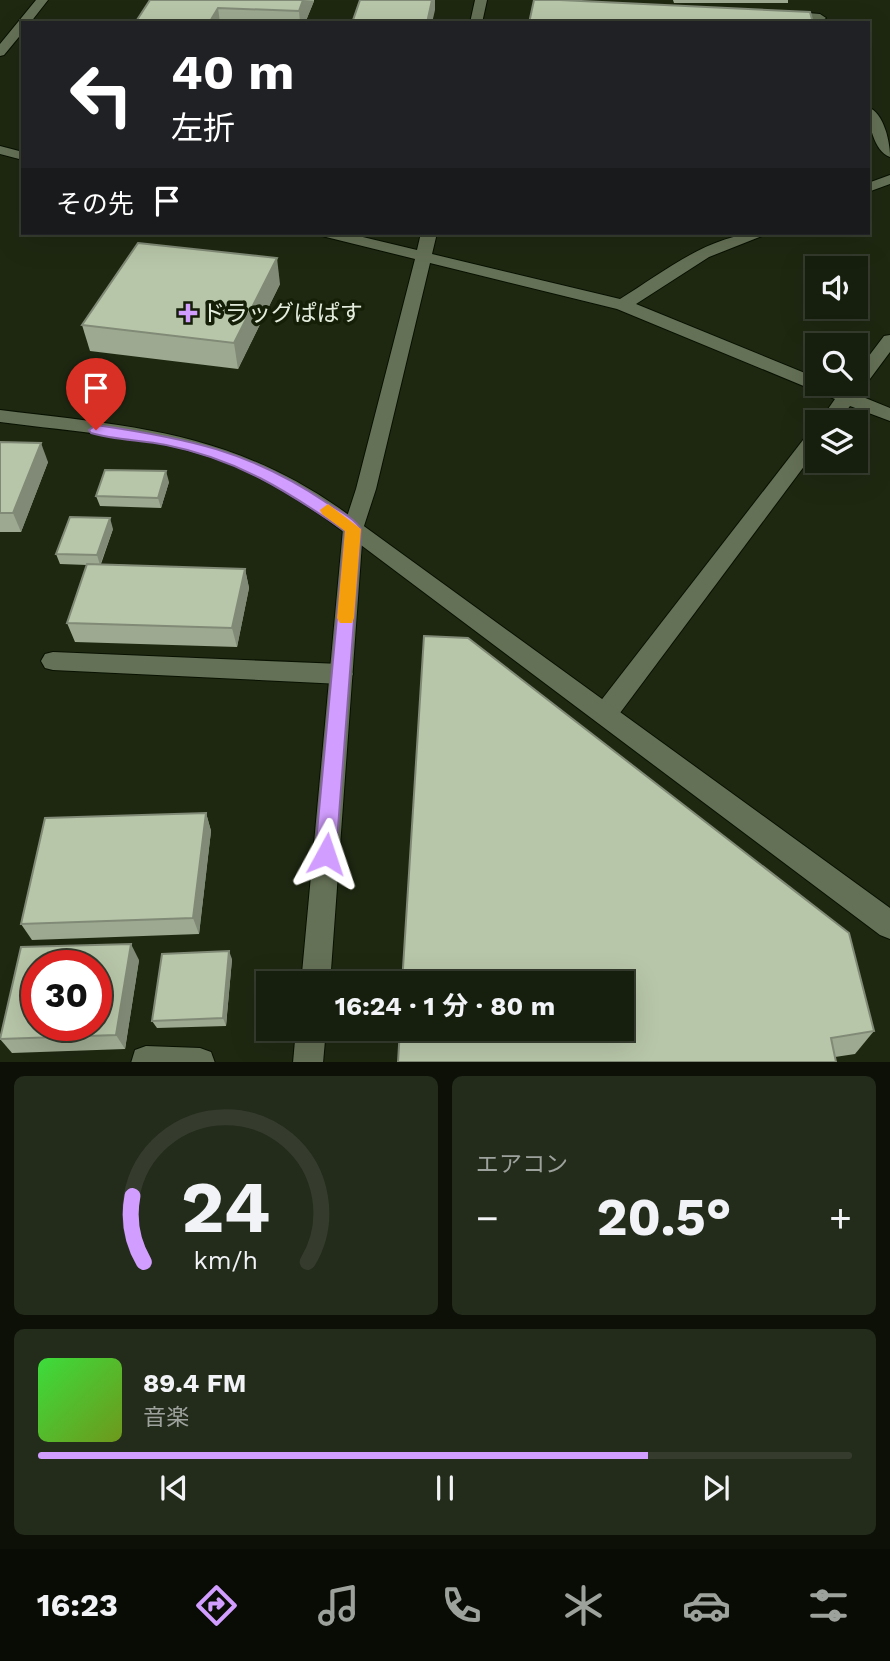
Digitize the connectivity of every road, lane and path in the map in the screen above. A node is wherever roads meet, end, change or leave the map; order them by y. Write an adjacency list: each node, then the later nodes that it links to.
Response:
1 (42, 0): 6 (street)
2 (481, 0): 7 (street)
3 (811, 0): 5 (street)
4 (765, 14): 5 (street)
5 (821, 20)
6 (25, 21)
7 (476, 21)
8 (21, 26): 9 (street)
9 (0, 52)
10 (870, 115): 12 (street)
11 (0, 150): 13 (street)
12 (890, 153)
13 (21, 155)
14 (890, 179): 15 (street)
15 (870, 187)
16 (336, 235): 19 (street)
17 (428, 235): 19 (street)
18 (751, 235): 20 (street)
19 (423, 257): 20 (street); 27 (street)
20 (623, 306): 22 (street)
21 (890, 340): 22 (street)
22 (846, 397): 23 (street); 24 (street)
23 (837, 410)
24 (890, 415)
25 (0, 416): 27 (street)
26 (805, 452): 30 (street)
27 (353, 529): 29 (street); 30 (street)
28 (53, 661): 29 (street)
29 (341, 674): 32 (street)
30 (605, 714): 31 (street)
31 (890, 925)
32 (316, 971)
33 (310, 1041): 36 (street)
34 (146, 1061): 35 (street)
35 (200, 1062)
36 (308, 1062)

